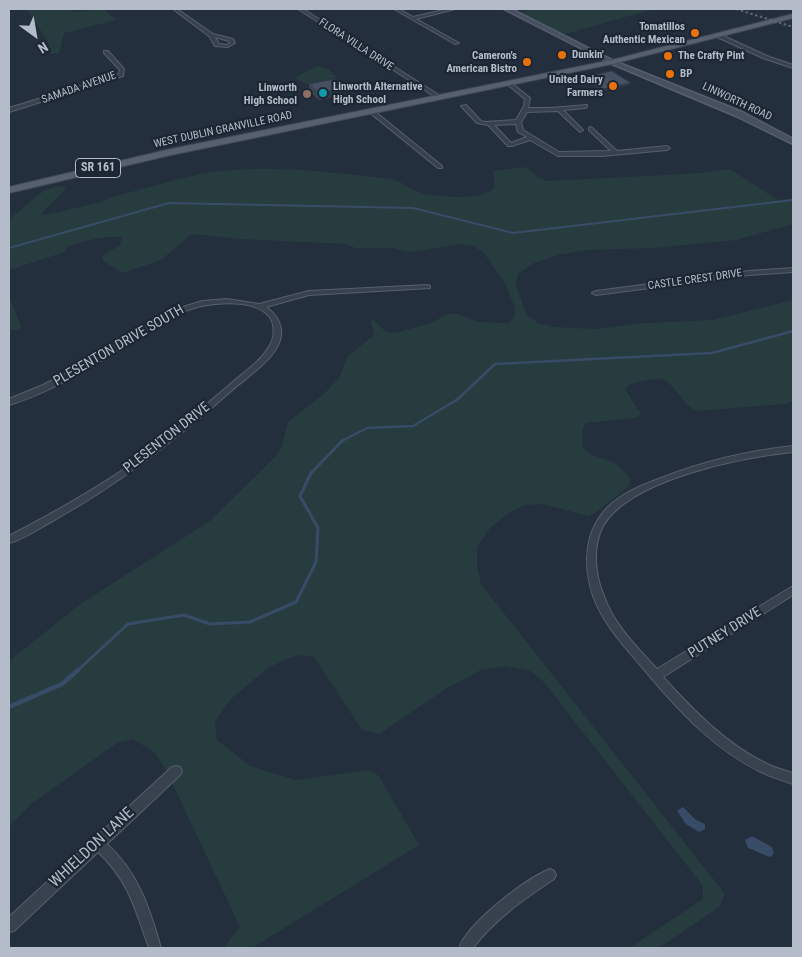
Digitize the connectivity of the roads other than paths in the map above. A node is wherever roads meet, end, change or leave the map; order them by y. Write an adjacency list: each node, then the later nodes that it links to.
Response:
1 (175, 9): 8 (street)
2 (300, 9): 15 (street, FLORA VILLA DRIVE)
3 (396, 9): 7 (street)
4 (453, 9): 7 (street)
5 (507, 9): 12 (main road, LINWORTH ROAD)
6 (793, 16): 9 (main road, WEST DUBLIN GRANVILLE ROAD / SR 161)
7 (412, 18): 10 (street)
8 (211, 35)
9 (717, 35): 12 (main road, WEST DUBLIN GRANVILLE ROAD / SR 161); 13 (street)
10 (457, 43)
11 (106, 52): 18 (street, SAMADA AVENUE)
12 (612, 62): 14 (main road, WEST DUBLIN GRANVILLE ROAD / SR 161); 27 (main road, LINWORTH ROAD)
13 (793, 67)
14 (509, 83): 15 (main road, WEST DUBLIN GRANVILLE ROAD / SR 161); 19 (street)
15 (439, 97): 21 (main road, WEST DUBLIN GRANVILLE ROAD / SR 161)
16 (464, 106): 23 (street)
17 (585, 106): 20 (street)
18 (9, 110)
19 (525, 110): 20 (street); 22 (street)
20 (559, 110): 25 (street)
21 (371, 111): 31 (street); 32 (main road, WEST DUBLIN GRANVILLE ROAD / SR 161)
22 (518, 122): 23 (street); 26 (street)
23 (490, 124): 26 (street)
24 (590, 129): 30 (street)
25 (580, 130)
26 (530, 138): 28 (street)
27 (793, 142)
28 (542, 145): 30 (street)
29 (667, 148): 30 (street)
30 (616, 153)
31 (440, 167)
32 (9, 190)
33 (793, 270): 35 (street, CASTLE CREST DRIVE)
34 (428, 287): 36 (street)
35 (596, 293)
36 (261, 306): 37 (street, PLESENTON DRIVE SOUTH); 39 (street, PLESENTON DRIVE)
37 (9, 402)
38 (793, 449): 41 (street)
39 (9, 540)
40 (793, 590): 41 (street, PUTNEY DRIVE)
41 (657, 675): 43 (street)
42 (176, 771): 44 (street, WHIELDON LANE)
43 (793, 778)
44 (97, 842): 46 (street, WHIELDON LANE); 47 (street)
45 (550, 875): 48 (street)
46 (9, 926)
47 (155, 948)
48 (465, 948)

